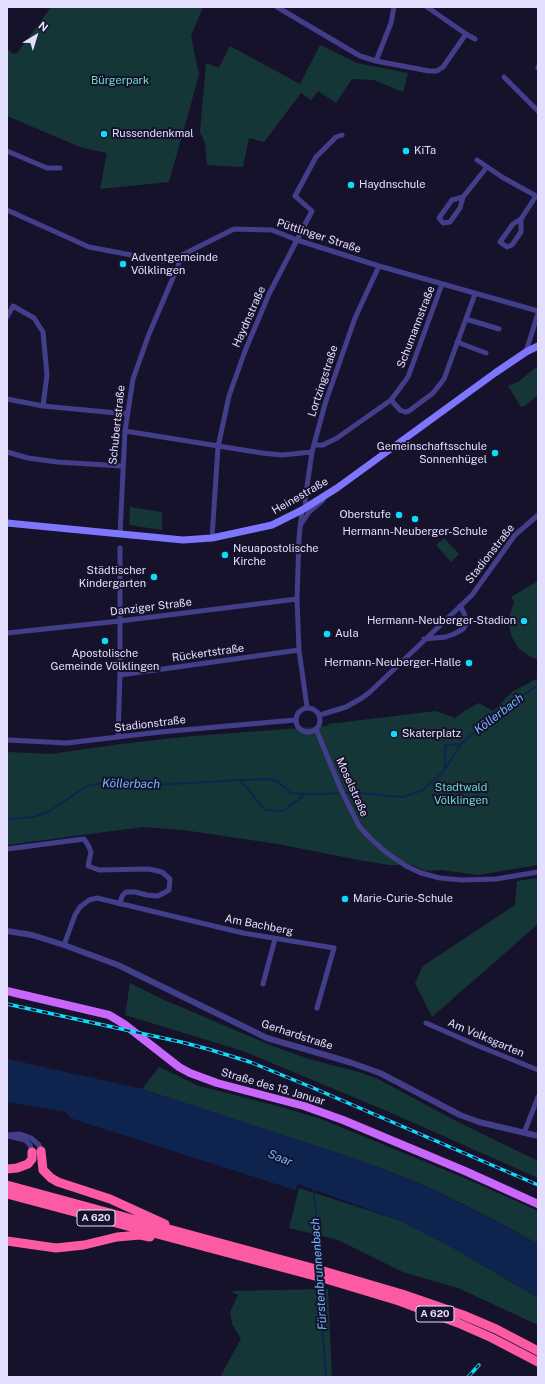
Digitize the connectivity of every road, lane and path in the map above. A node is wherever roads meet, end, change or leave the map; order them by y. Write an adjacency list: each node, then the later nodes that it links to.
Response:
1 (277, 7): 6 (street)
2 (394, 7): 6 (street)
3 (428, 7): 4 (street)
4 (466, 34): 5 (street); 6 (street)
5 (475, 39)
6 (376, 61)
7 (504, 77): 8 (street)
8 (538, 111)
9 (342, 135): 18 (street, Haydnstraße)
10 (7, 151): 13 (street)
11 (477, 160): 12 (street)
12 (487, 167): 14 (street); 15 (street)
13 (60, 168)
14 (463, 197): 14 (street)
15 (537, 197): 17 (street)
16 (7, 210): 19 (street, Püttlinger Straße)
17 (521, 219): 17 (street)
18 (297, 240): 19 (street, Püttlinger Straße); 20 (street, Püttlinger Straße); 37 (street, Haydnstraße)
19 (180, 256): 34 (street, Schubertstraße)
20 (379, 266): 21 (street, Püttlinger Straße); 36 (street, Lortzingstraße)
21 (442, 284): 22 (street, Püttlinger Straße); 32 (street, Schumannstraße)
22 (475, 294): 23 (street, Püttlinger Straße); 25 (street)
23 (538, 312): 29 (street, Püttlinger Straße)
24 (7, 317): 33 (street)
25 (466, 319): 26 (street); 27 (street)
26 (500, 329)
27 (457, 342): 30 (street); 32 (street)
28 (538, 346): 29 (main road, Heinestraße)
29 (526, 352): 41 (main road, Heinestraße)
30 (486, 353)
31 (7, 400): 33 (street)
32 (391, 400): 36 (street, Schumannstraße)
33 (43, 406): 34 (street)
34 (126, 414): 35 (street, Schubertstraße)
35 (125, 431): 37 (street); 40 (street, Schubertstraße)
36 (314, 445): 39 (street, Lortzingstraße)
37 (218, 447): 39 (street); 47 (street, Haydnstraße)
38 (7, 452): 40 (street)
39 (312, 452): 42 (street, Lortzingstraße)
40 (122, 466): 46 (street, Schubertstraße)
41 (337, 488): 42 (main road, Heinestraße); 45 (street)
42 (304, 509): 45 (street, Lortzingstraße); 47 (main road, Heinestraße)
43 (538, 515): 50 (street, Stadionstraße)
44 (7, 523): 46 (main road, Heinestraße)
45 (301, 524): 49 (street, Lortzingstraße)
46 (120, 534): 47 (main road, Heinestraße)
47 (212, 538)
48 (120, 548): 51 (street)
49 (297, 599): 51 (street, Danziger Straße); 54 (street, Lortzingstraße)
50 (460, 606): 53 (street, Stadionstraße); 53 (street)
51 (120, 621): 52 (street, Danziger Straße); 55 (street)
52 (7, 633)
53 (424, 639): 57 (street, Stadionstraße)
54 (299, 650): 55 (street, Rückertstraße); 56 (street, Lortzingstraße)
55 (120, 675): 60 (street)
56 (307, 707): 57 (street); 58 (street)
57 (320, 715): 59 (street)
58 (295, 720): 59 (street); 60 (street, Stadionstraße)
59 (316, 729): 63 (street, Moselstraße)
60 (118, 738): 61 (street, Stadionstraße)
61 (7, 740)
62 (7, 849): 64 (street)
63 (538, 872)
64 (120, 904): 66 (street, Am Bachberg); 67 (street, Am Bachberg)
65 (7, 931): 67 (street, Gerhardstraße)
66 (275, 939): 68 (street); 70 (street, Am Bachberg)
67 (64, 944): 74 (street, Gerhardstraße)
68 (263, 984)
69 (7, 992): 81 (main road, Straße des 13. Januar)
70 (317, 1008)
71 (426, 1023): 72 (street, Am Volksgarten)
72 (538, 1070)
73 (538, 1097): 74 (street)
74 (524, 1133): 76 (street, Gerhardstraße)
75 (7, 1135): 77 (street); 77 (street)
76 (538, 1136)
77 (37, 1152): 78 (highway); 82 (highway)
78 (7, 1169)
79 (7, 1185): 82 (highway, A 620)
80 (7, 1194): 82 (highway, A 620)
81 (538, 1204)
82 (186, 1238): 83 (highway); 84 (highway, A 620)
83 (7, 1241)
84 (326, 1276): 85 (highway, A 620); 86 (highway, A 620)
85 (538, 1351)
86 (538, 1362)

